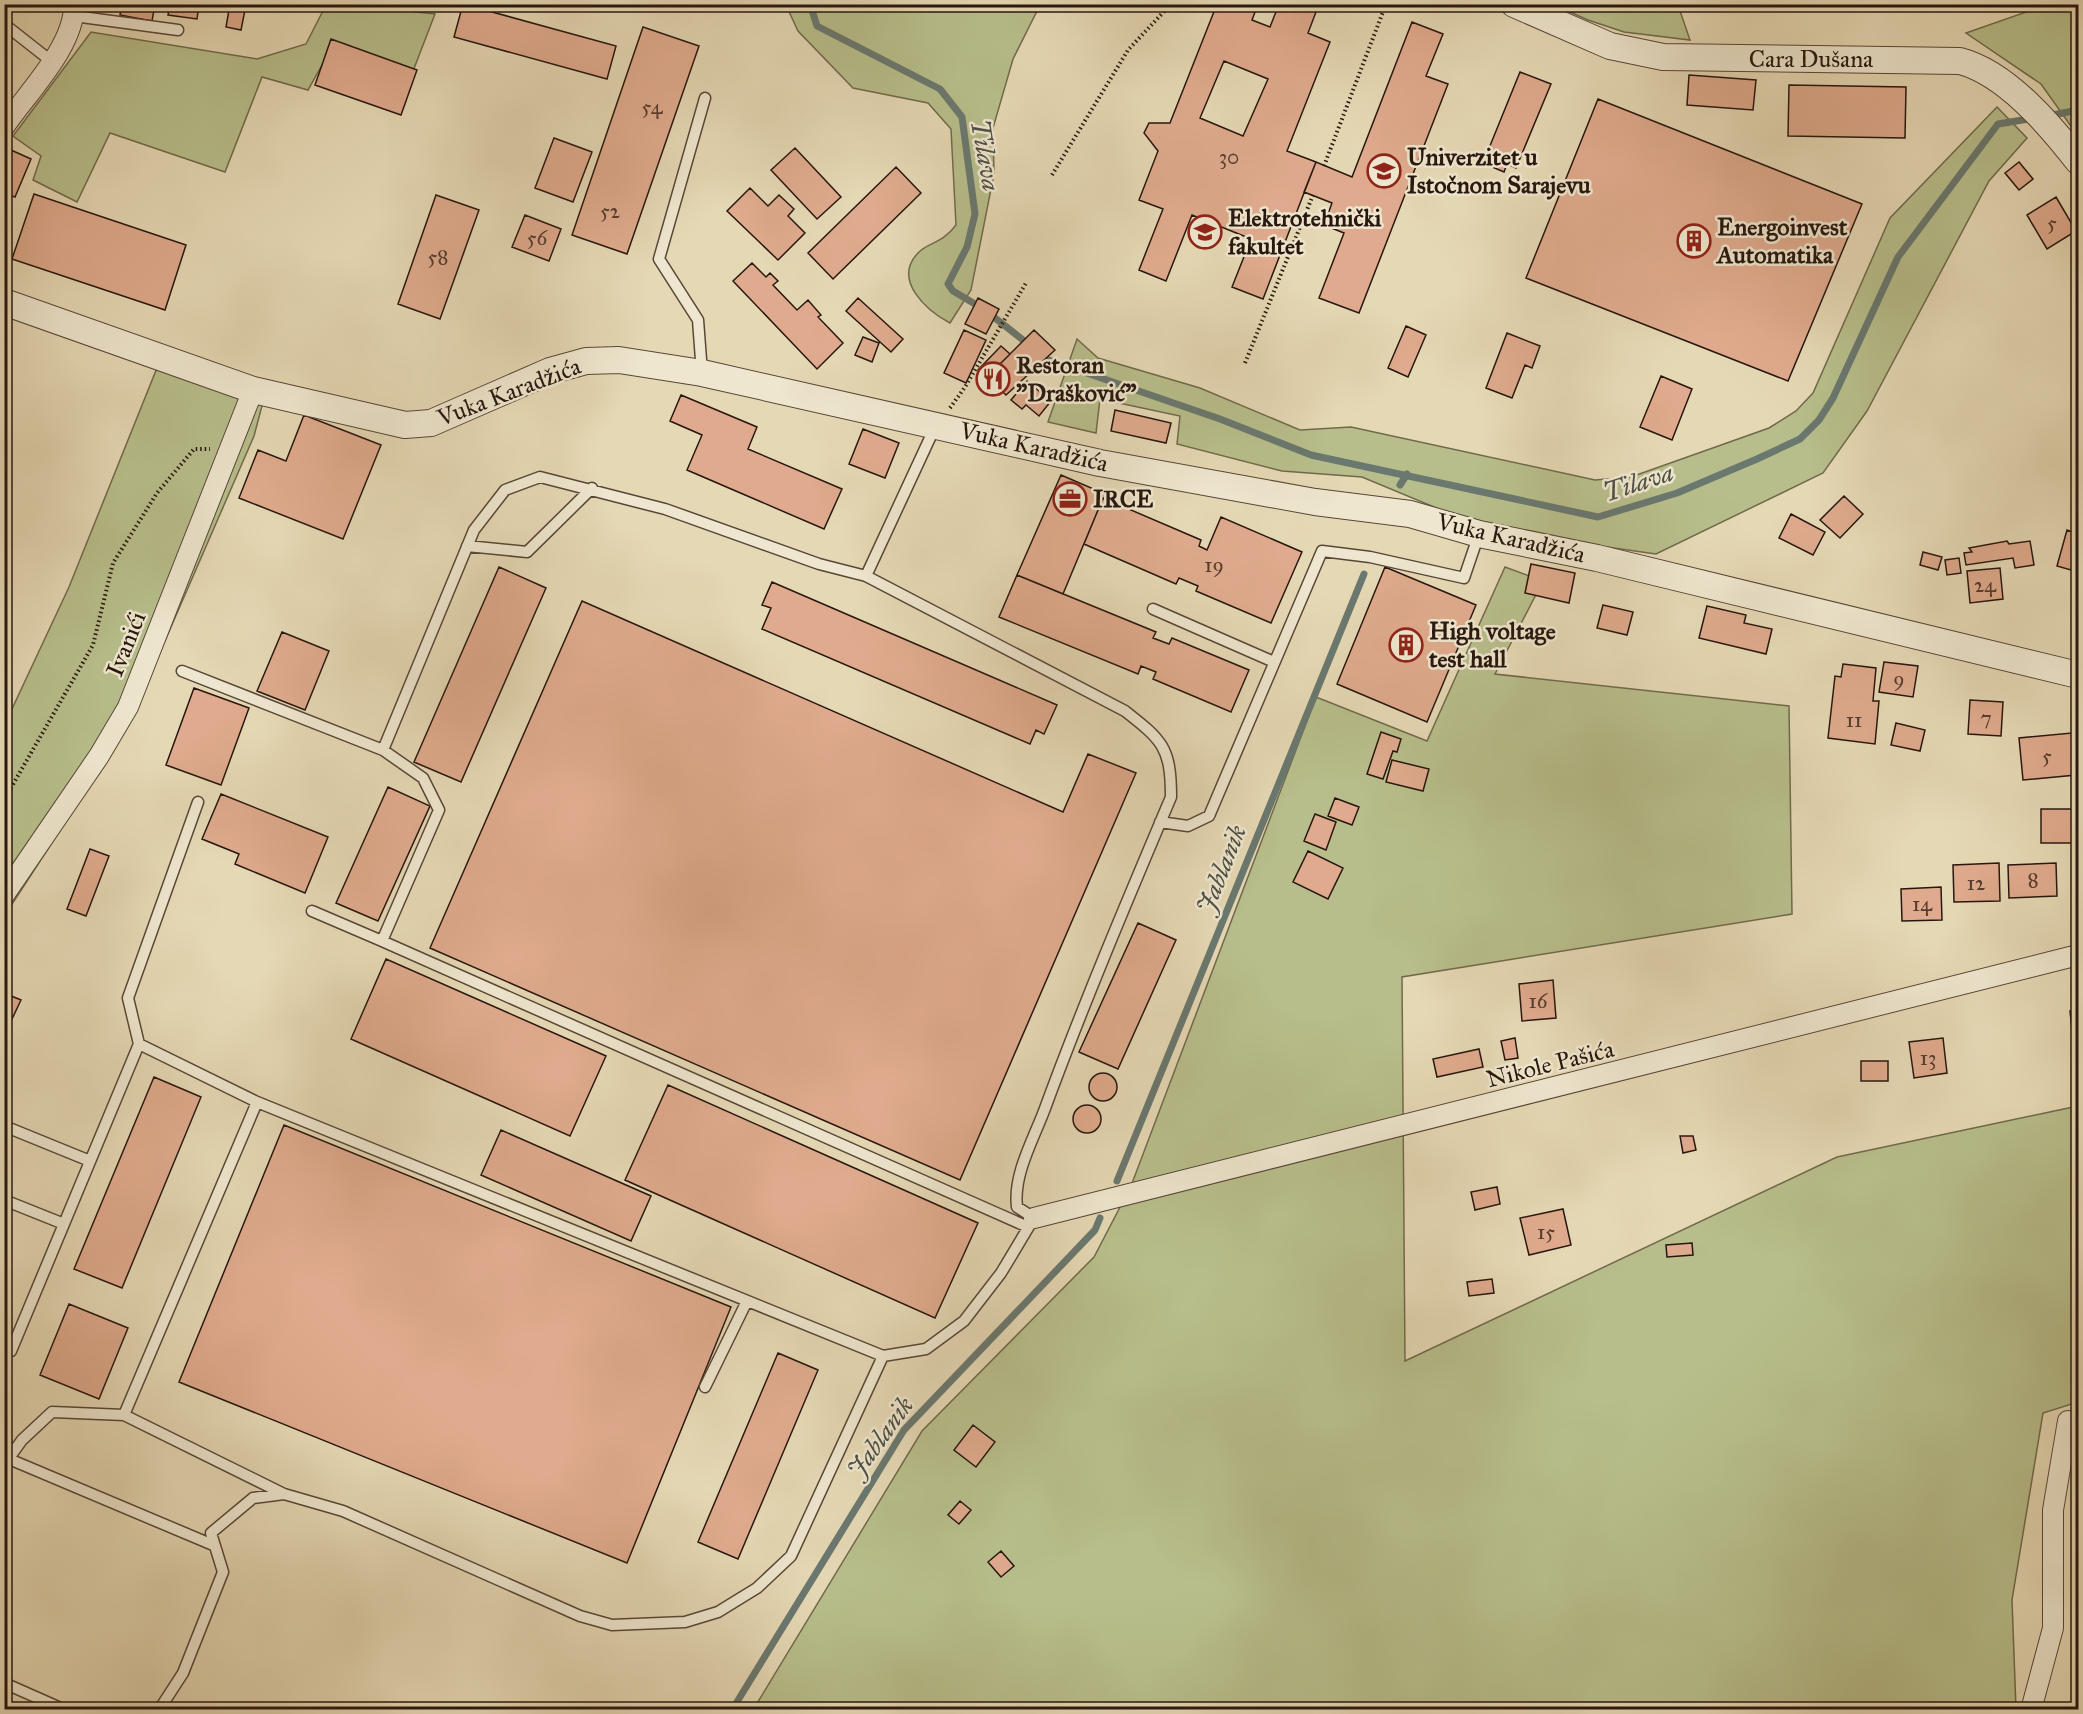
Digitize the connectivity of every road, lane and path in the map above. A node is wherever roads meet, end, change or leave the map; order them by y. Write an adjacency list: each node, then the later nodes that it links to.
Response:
1 (1386, 4): 11 (path)
2 (1514, 4): 10 (street, Cara Dušana)
3 (1169, 5): 12 (path)
4 (74, 10): 6 (lane); 7 (street)
5 (4, 24): 7 (lane)
6 (178, 30)
7 (51, 61): 9 (street)
8 (705, 98): 17 (lane)
9 (4, 127)
10 (2079, 161)
11 (1324, 166)
12 (1052, 175)
13 (1313, 195): 16 (path)
14 (1026, 283): 19 (path)
15 (4, 302): 18 (street, Vuka Karadžića)
16 (1245, 363)
17 (702, 373): 18 (street, Vuka Karadžića); 19 (street, Vuka Karadžića)
18 (253, 390): 20 (street, Ivanići)
19 (936, 425): 22 (street, Vuka Karadžića); 24 (lane)
20 (229, 449): 30 (path); 33 (street, Ivanići)
21 (592, 488): 23 (lane); 23 (lane); 24 (lane)
22 (1479, 534): 26 (lane); 28 (street, Vuka Karadžića)
23 (467, 546): 29 (lane)
24 (866, 576): 32 (lane)
25 (1153, 609): 26 (lane)
26 (1274, 663): 32 (lane)
27 (182, 671): 29 (lane)
28 (2079, 675)
29 (383, 750): 35 (lane)
30 (4, 800)
31 (198, 802): 37 (lane)
32 (1160, 822): 42 (lane)
33 (4, 895)
34 (312, 911): 35 (lane)
35 (382, 941): 42 (lane)
36 (2079, 955): 42 (street, Nikole Pašića)
37 (139, 1044): 38 (lane); 40 (lane)
38 (256, 1102): 44 (lane); 48 (lane)
39 (4, 1126): 40 (lane)
40 (90, 1161): 43 (lane)
41 (4, 1200): 43 (lane)
42 (1031, 1222): 46 (lane)
43 (64, 1224): 45 (lane)
44 (747, 1301): 46 (lane); 47 (lane)
45 (4, 1351)
46 (883, 1356): 51 (lane)
47 (705, 1388)
48 (124, 1415): 50 (lane); 51 (lane)
49 (2068, 1421): 56 (street)
50 (7, 1462): 52 (lane)
51 (284, 1494): 52 (lane)
52 (213, 1545): 55 (lane)
53 (4, 1683): 54 (lane)
54 (65, 1710)
55 (159, 1710)
56 (2031, 1710)

